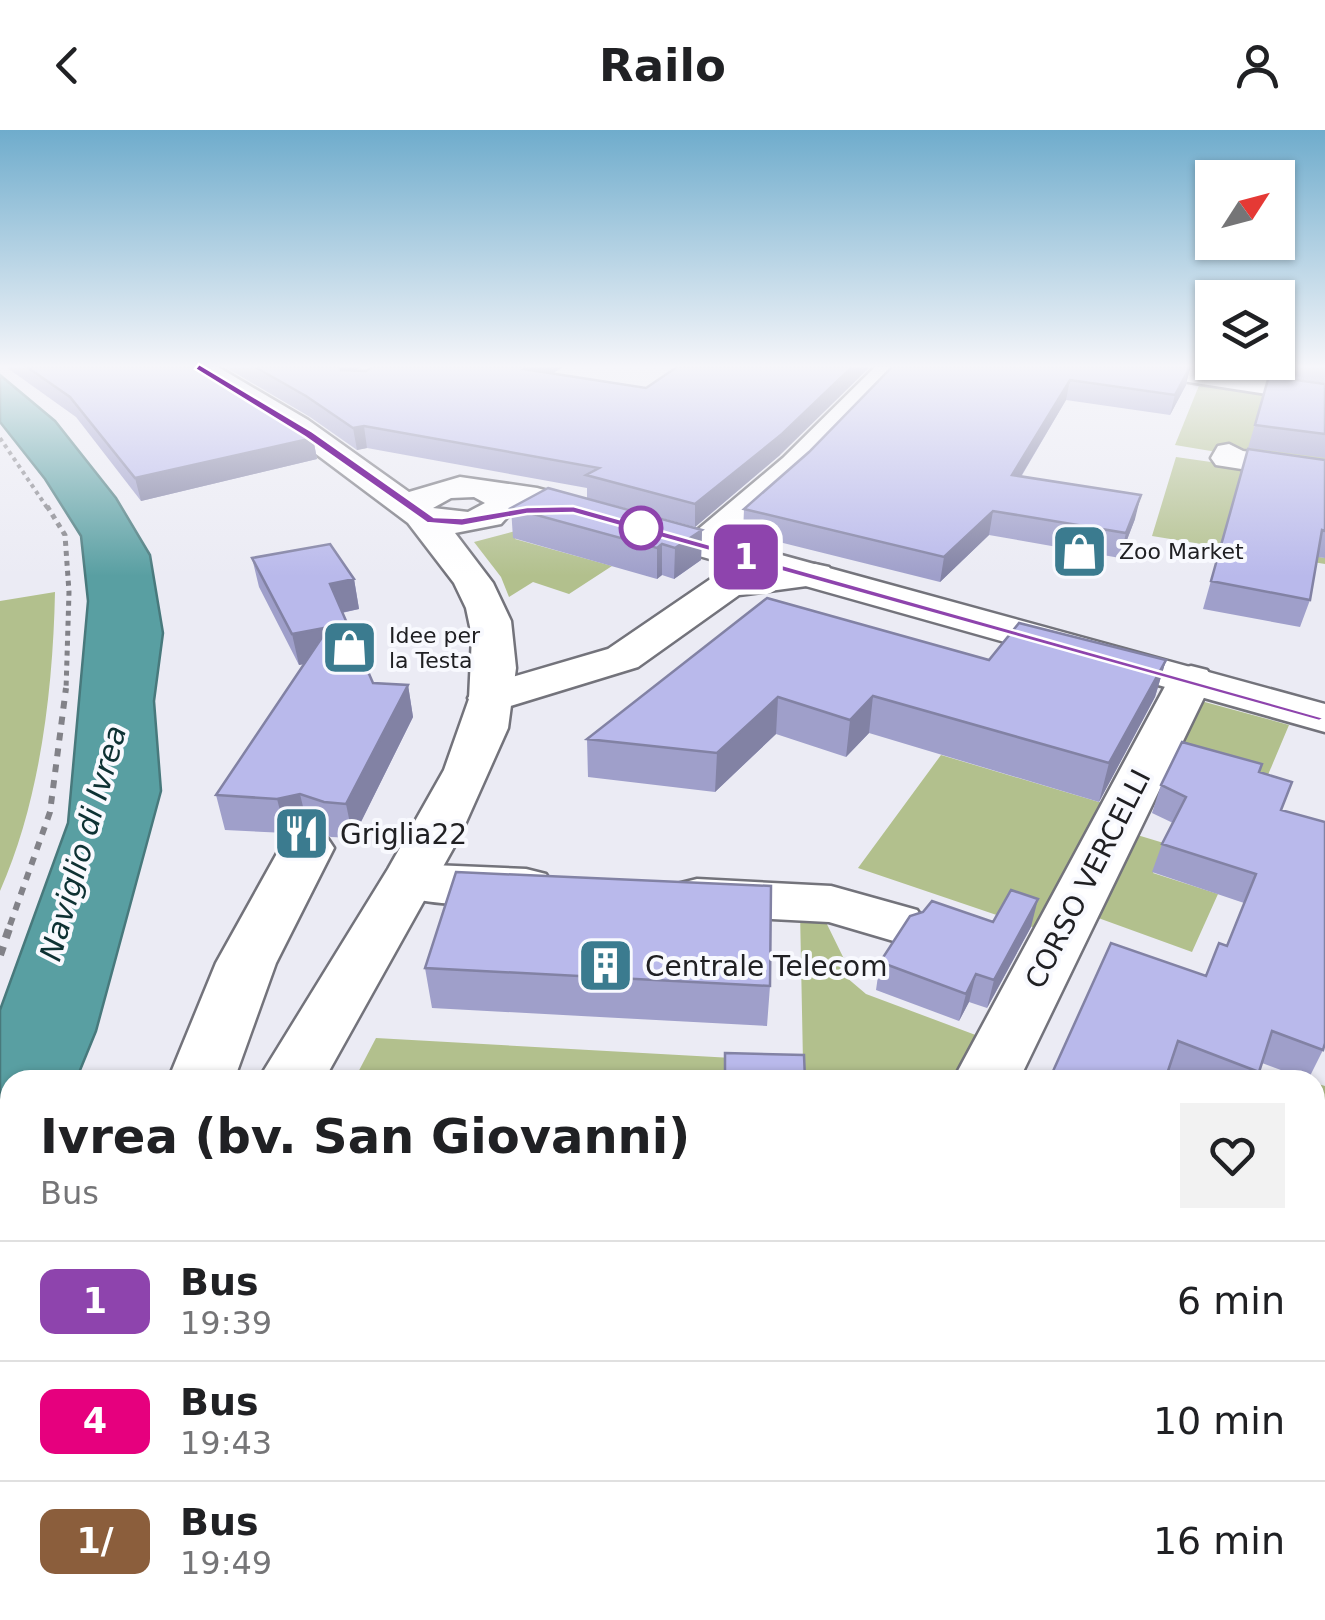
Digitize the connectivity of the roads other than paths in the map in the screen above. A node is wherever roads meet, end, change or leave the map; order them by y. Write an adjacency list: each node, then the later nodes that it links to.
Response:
1 (312, 437): 6 (main road)
2 (317, 437): 7 (main road)
3 (822, 437): 8 (main road)
4 (1229, 453): 5 (main road)
5 (1325, 472)
6 (419, 515): 7 (main road); 7 (main road)
7 (480, 515): 8 (main road); 13 (main road)
8 (702, 545): 9 (main road)
9 (815, 576): 10 (main road); 12 (main road)
10 (611, 663): 11 (main road); 13 (main road)
11 (656, 677)
12 (1191, 679): 14 (main road); 22 (main road, CORSO VERCELLI)
13 (491, 698): 16 (main road)
14 (1325, 718)
15 (307, 848): 20 (main road)
16 (409, 882): 17 (main road); 21 (main road)
17 (584, 890)
18 (654, 894): 19 (main road)
19 (897, 923)
20 (205, 1070)
21 (296, 1070)
22 (991, 1070)

